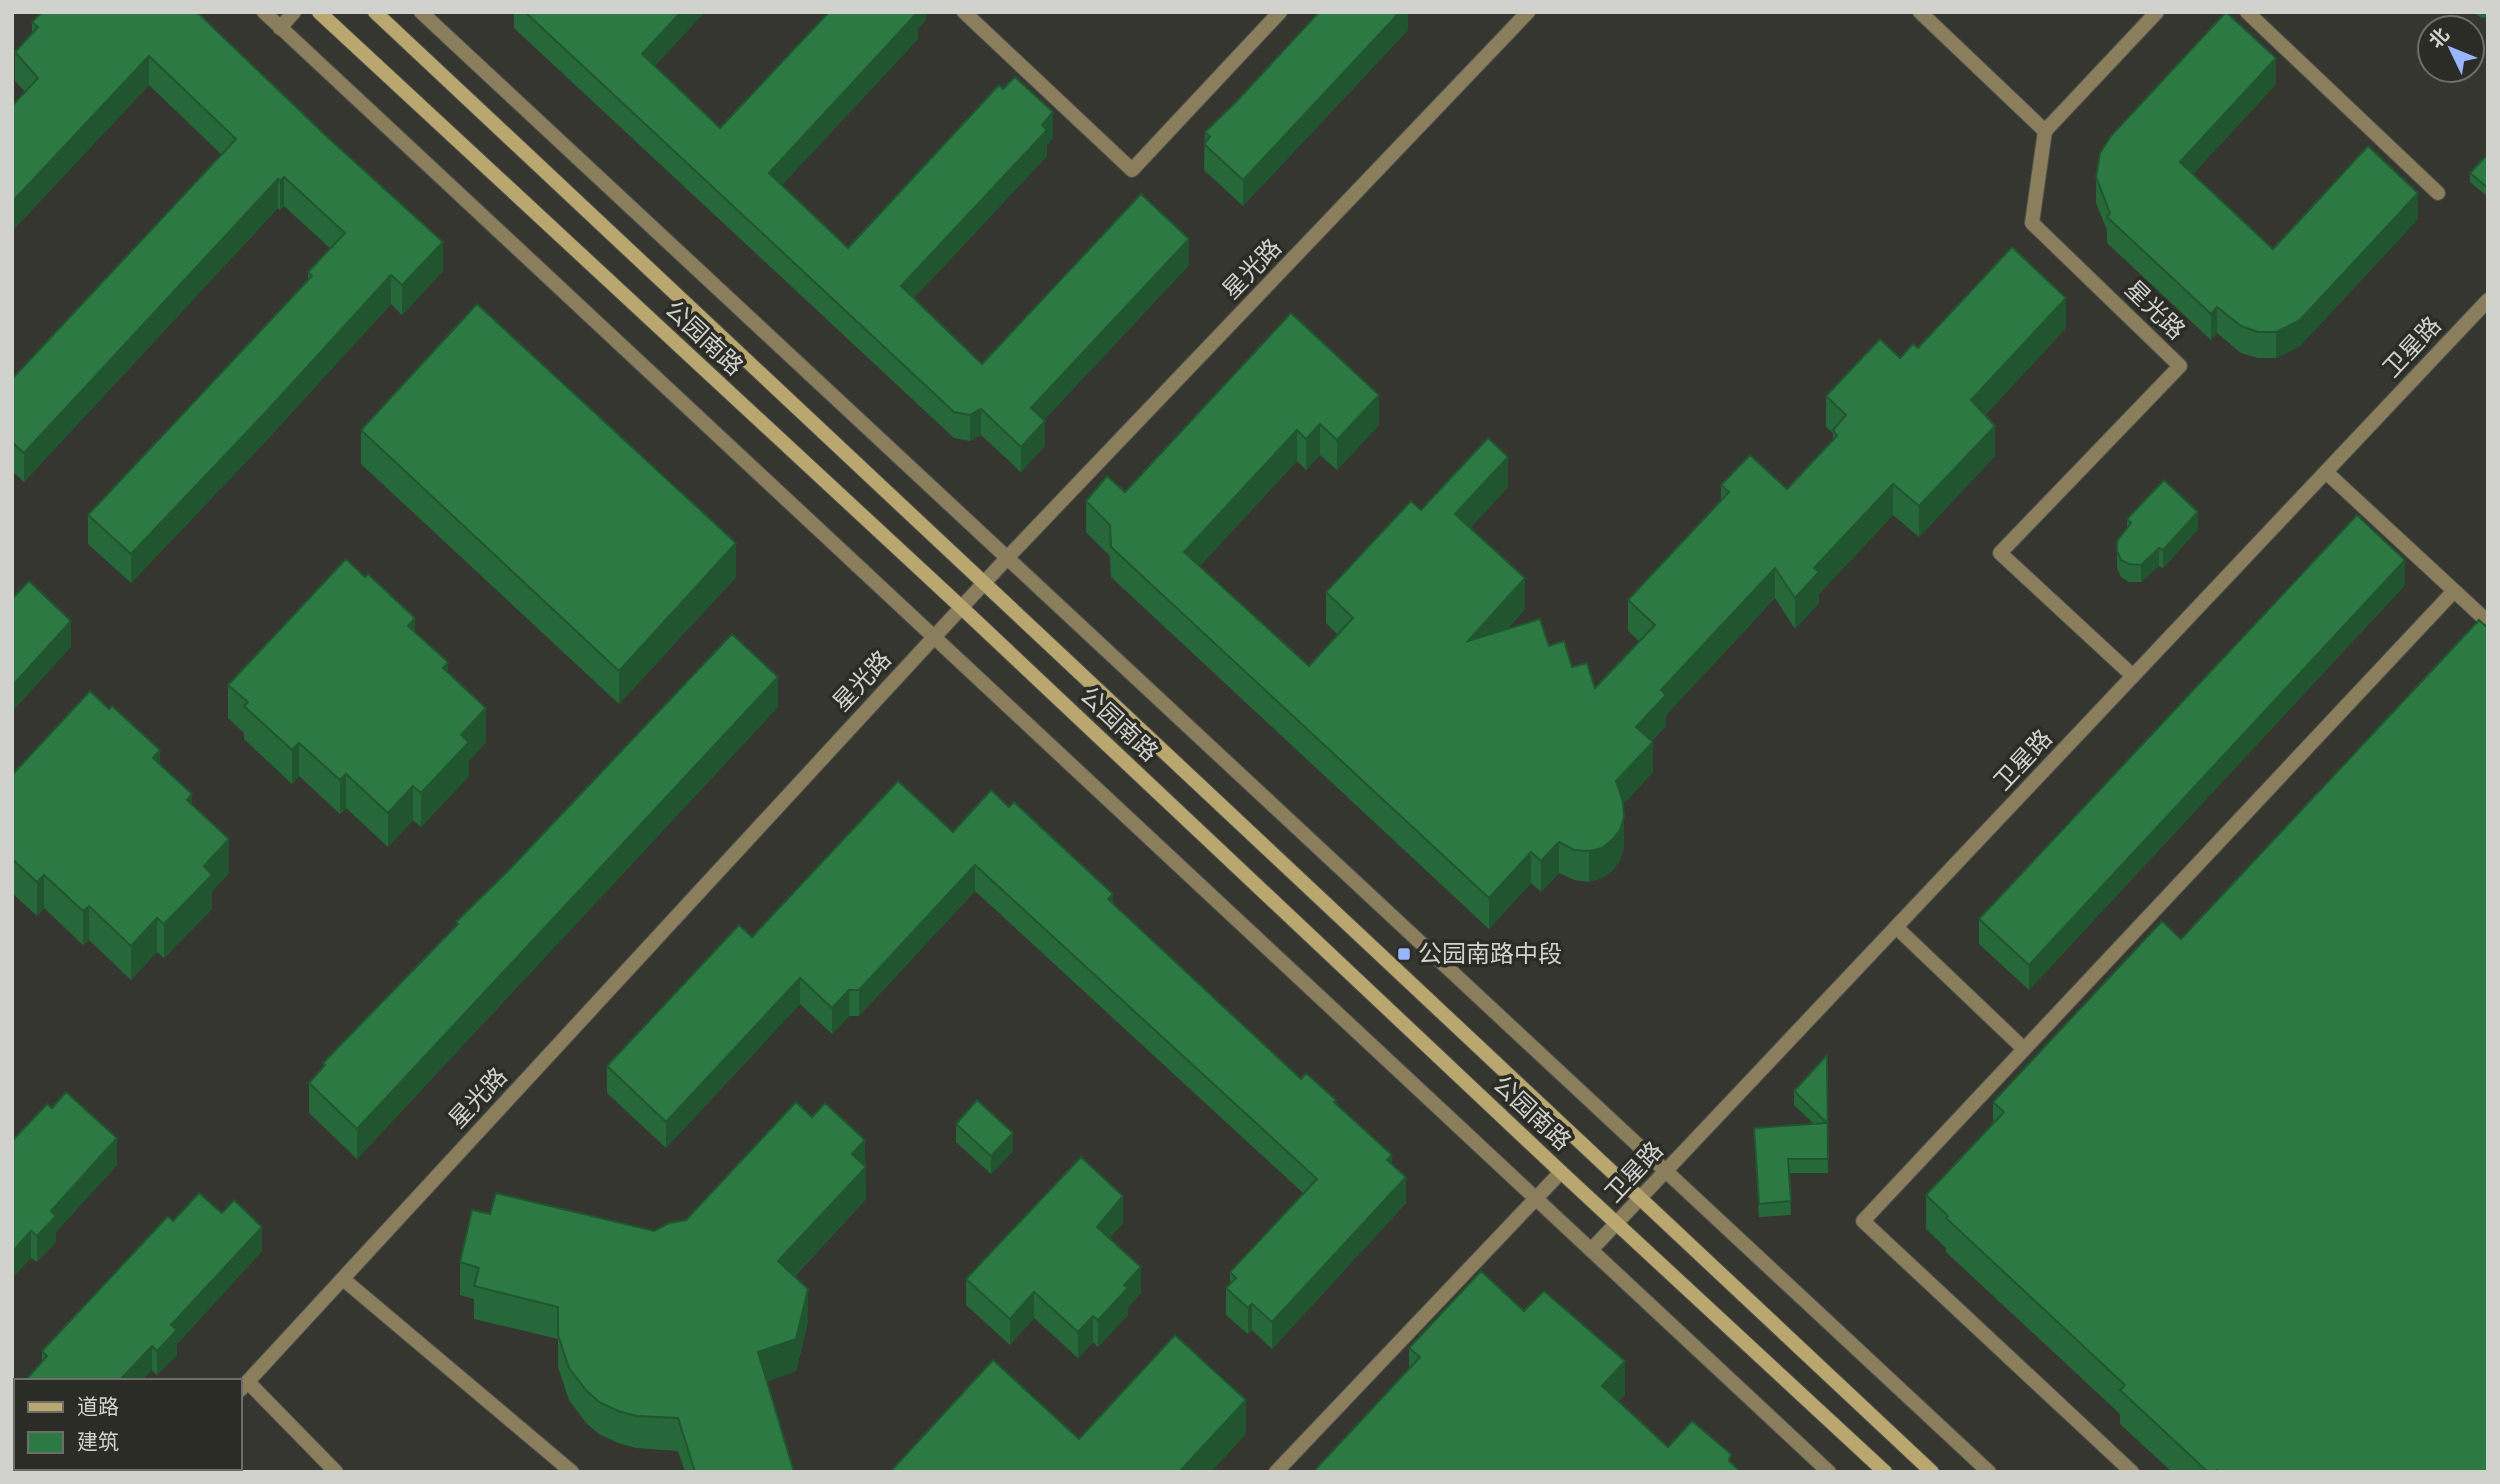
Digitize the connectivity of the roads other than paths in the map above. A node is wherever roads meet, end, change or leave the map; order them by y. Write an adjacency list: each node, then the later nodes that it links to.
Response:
1 (264, 12): 12 (street)
2 (294, 12): 12 (street)
3 (318, 12): 20 (main road, 公园南路)
4 (375, 12): 18 (main road, 公园南路)
5 (421, 12): 17 (street)
6 (964, 12): 7 (street)
7 (1280, 12)
8 (1528, 12): 17 (street, 星光路)
9 (1920, 12): 13 (street)
10 (2157, 12): 13 (street)
11 (2246, 12): 14 (street)
12 (280, 28): 22 (street)
13 (2045, 131): 23 (street, 星光路)
14 (2438, 193)
15 (2488, 300): 16 (street, 卫星路)
16 (2326, 472): 19 (street); 23 (street, 卫星路)
17 (1008, 556): 18 (street, 星光路); 26 (street)
18 (984, 583): 20 (street, 星光路); 29 (main road, 公园南路)
19 (2454, 591): 21 (street); 25 (street)
20 (961, 607): 22 (street, 星光路); 27 (main road, 公园南路)
21 (2488, 622)
22 (934, 637): 28 (street); 32 (street, 星光路)
23 (2133, 676): 24 (street, 卫星路)
24 (1896, 928): 25 (street); 26 (street, 卫星路)
25 (2024, 1049): 41 (street)
26 (1665, 1171): 29 (street, 卫星路); 40 (street)
27 (1561, 1172): 28 (street); 30 (main road, 公园南路)
28 (1536, 1198): 31 (street); 36 (street)
29 (1639, 1198): 30 (street, 卫星路); 39 (main road, 公园南路)
30 (1617, 1223): 31 (street, 卫星路); 38 (main road, 公园南路)
31 (1591, 1250): 37 (street)
32 (343, 1279): 33 (street, 星光路); 35 (street)
33 (244, 1386): 34 (street)
34 (335, 1472)
35 (572, 1472)
36 (1276, 1472)
37 (1829, 1472)
38 (1885, 1472)
39 (1932, 1472)
40 (1989, 1472)
41 (2132, 1472)

